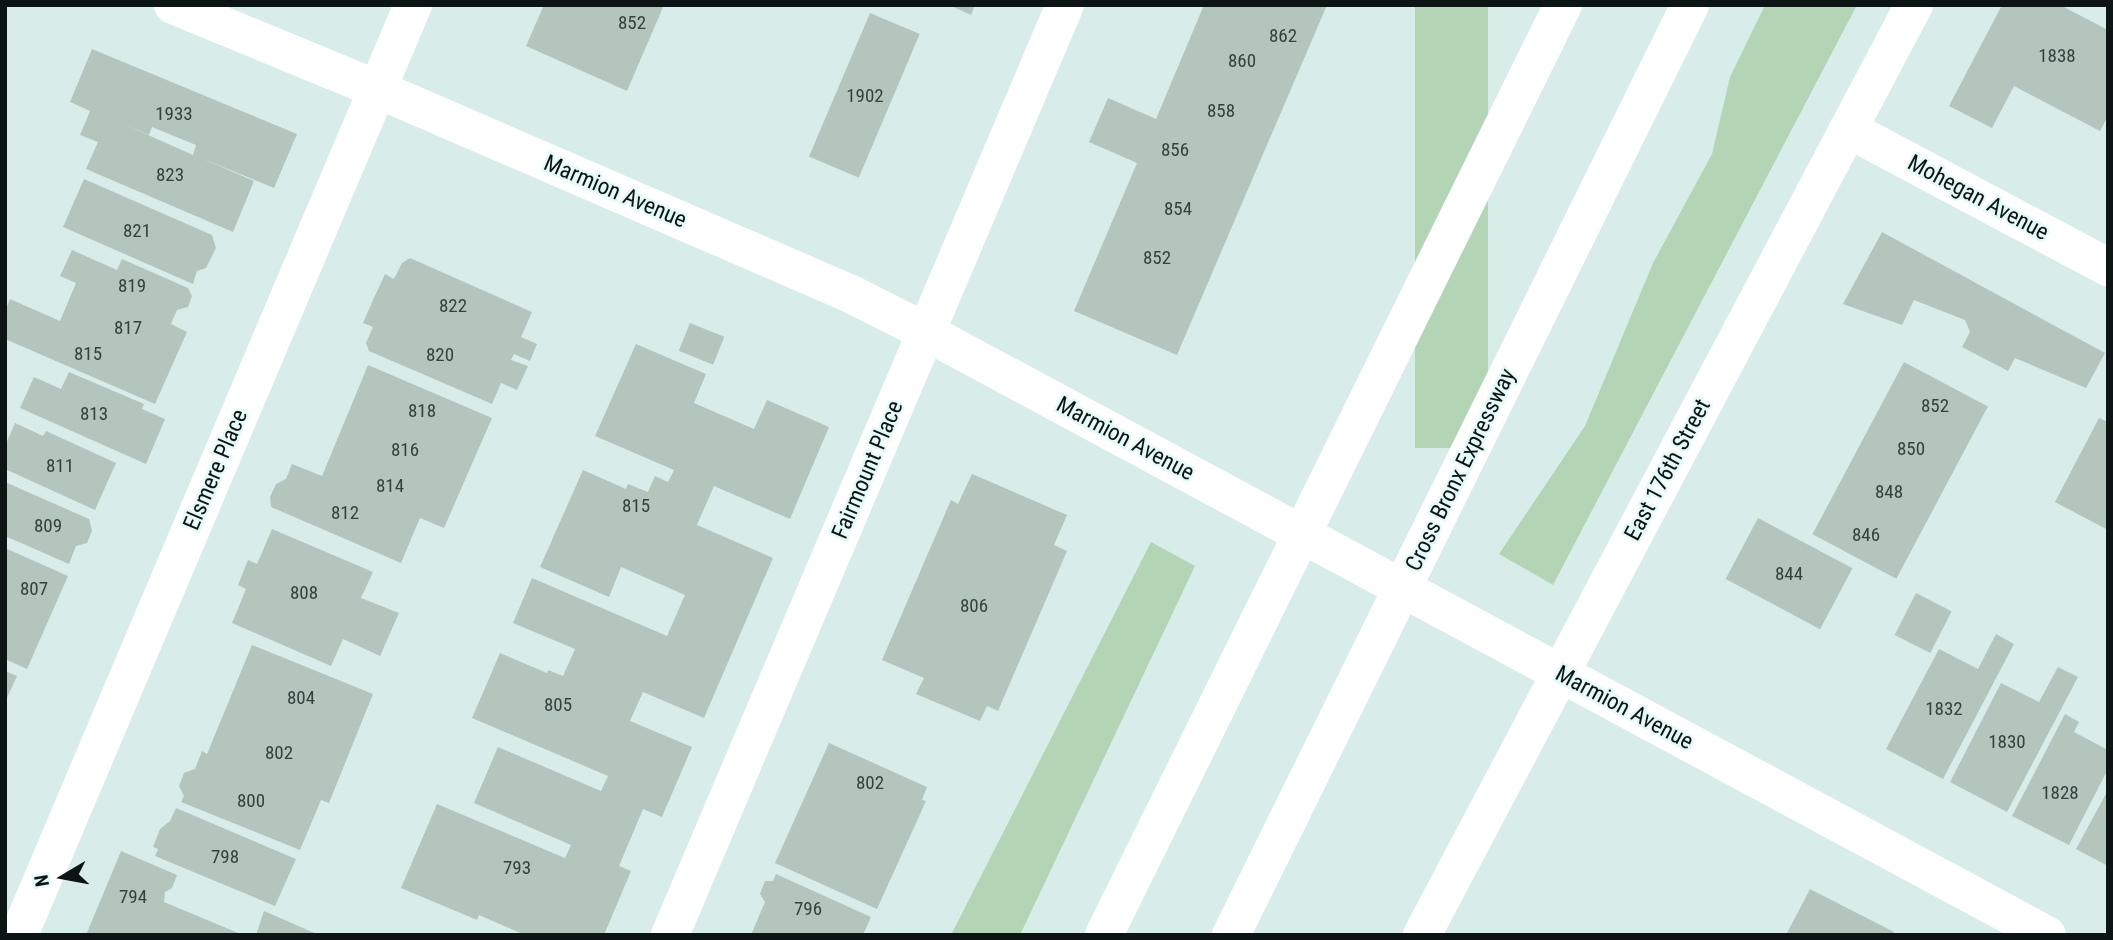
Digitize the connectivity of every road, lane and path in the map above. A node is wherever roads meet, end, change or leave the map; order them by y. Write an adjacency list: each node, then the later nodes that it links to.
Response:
1 (173, 5): 7 (main road, Marmion Avenue)
2 (413, 5): 7 (main road, Elsmere Place)
3 (1065, 5): 10 (main road, Fairmount Place)
4 (1563, 5): 14 (main road)
5 (1690, 5): 15 (main road, Cross Bronx Expressway)
6 (1914, 5): 8 (main road, East 176th Street)
7 (377, 89): 10 (main road, Marmion Avenue); 12 (main road, Elsmere Place)
8 (1848, 130): 9 (main road, Mohegan Avenue); 11 (main road, East 176th Street)
9 (2108, 267)
10 (926, 332): 11 (main road, Marmion Avenue); 13 (main road, Fairmount Place)
11 (1560, 674): 16 (main road, East 176th Street); 17 (main road, Marmion Avenue)
12 (19, 935)
13 (670, 935)
14 (1104, 935)
15 (1231, 935)
16 (1422, 935)
17 (2047, 935)

